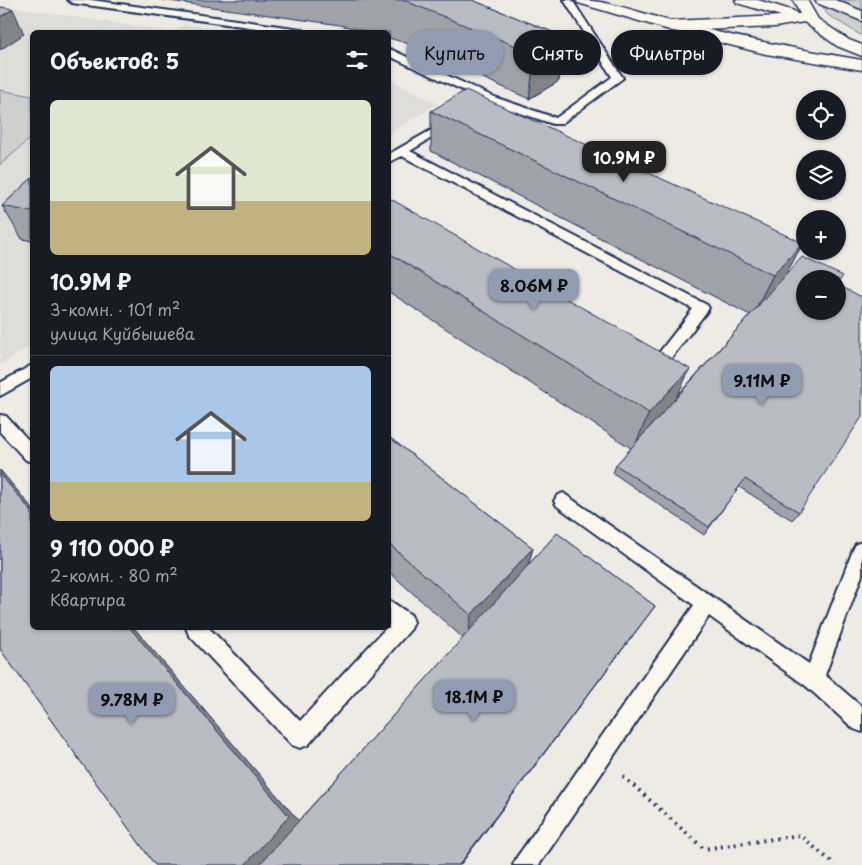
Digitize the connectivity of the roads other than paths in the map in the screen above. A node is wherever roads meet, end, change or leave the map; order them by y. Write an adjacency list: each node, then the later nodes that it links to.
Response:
1 (72, 0): 11 (lane)
2 (568, 0): 15 (lane)
3 (583, 0): 10 (main road)
4 (742, 0): 9 (main road)
5 (800, 0): 9 (main road)
6 (822, 0): 8 (main road)
7 (723, 10): 10 (main road)
8 (862, 16)
9 (808, 17): 10 (main road); 12 (main road)
10 (671, 26): 14 (main road)
11 (287, 30)
12 (862, 51)
13 (391, 53): 15 (lane)
14 (862, 65)
15 (490, 99): 16 (lane)
16 (474, 108)
17 (458, 118): 18 (lane)
18 (402, 151): 19 (lane); 20 (lane)
19 (391, 158)
20 (641, 356)
21 (30, 372): 22 (lane)
22 (0, 390)
23 (0, 420): 24 (lane)
24 (30, 453)
25 (563, 501): 27 (lane)
26 (862, 550): 30 (lane)
27 (707, 603): 30 (lane); 32 (lane)
28 (391, 611): 29 (lane)
29 (198, 630)
30 (813, 679): 31 (lane)
31 (862, 722)
32 (525, 865)

